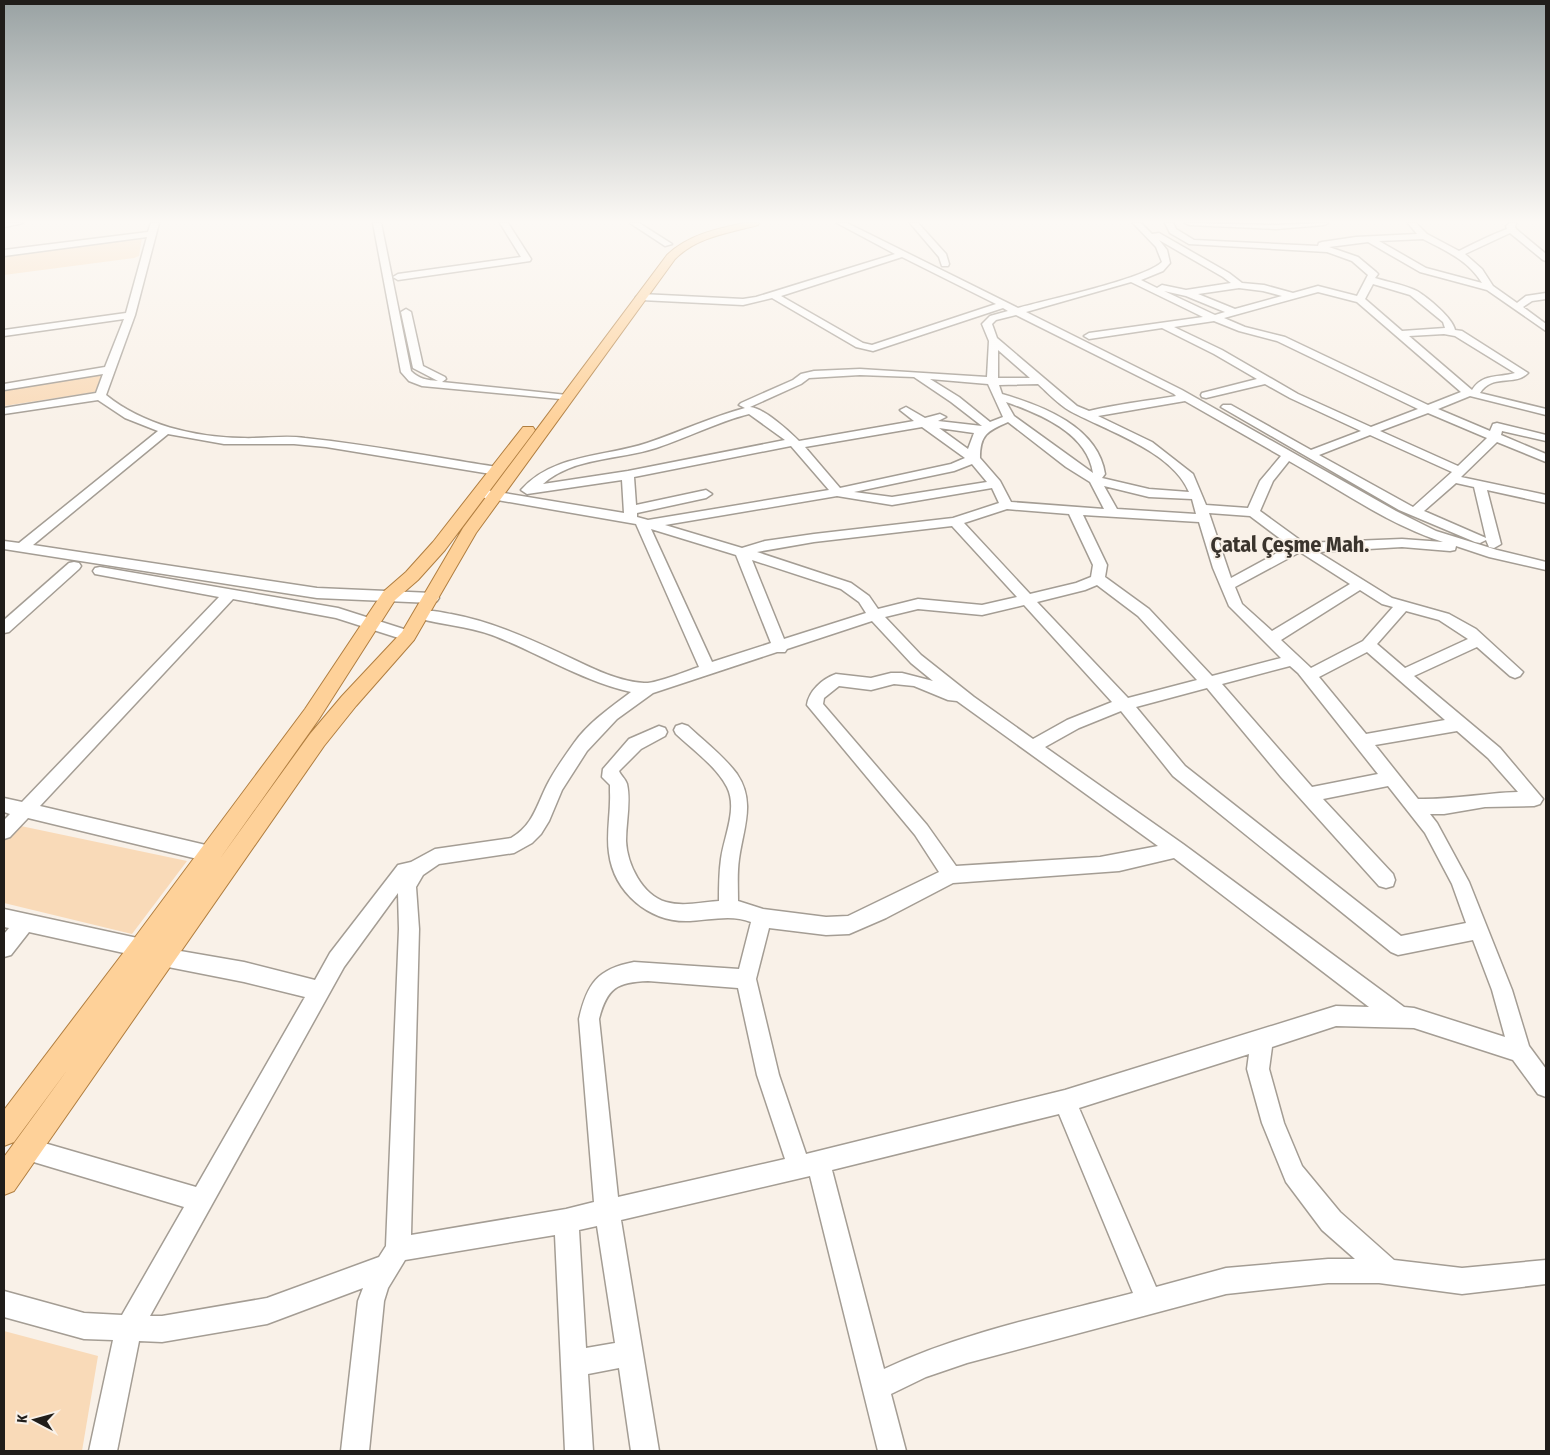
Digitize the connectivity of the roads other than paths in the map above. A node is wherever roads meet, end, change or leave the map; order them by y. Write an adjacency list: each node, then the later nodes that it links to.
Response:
1 (137, 291): 31 (street)
2 (390, 291): 46 (street)
3 (401, 291): 46 (street)
4 (633, 291): 46 (main road)
5 (645, 291): 24 (main road)
6 (786, 291): 21 (street)
7 (977, 291): 26 (street)
8 (992, 291): 29 (street)
9 (1096, 291): 29 (street)
10 (1157, 291): 32 (street)
11 (1181, 291): 20 (street)
12 (1195, 291): 20 (street)
13 (1233, 291): 27 (street)
14 (1275, 291): 22 (street)
15 (1314, 291): 22 (street)
16 (1322, 291): 25 (street)
17 (1365, 291): 25 (street)
18 (1402, 291): 35 (street)
19 (1494, 291): 28 (street)
20 (1186, 292): 30 (street)
21 (773, 295): 24 (street); 26 (street)
22 (1293, 296): 27 (street)
23 (1546, 296): 28 (street)
24 (641, 297): 46 (main road)
25 (1360, 300): 37 (street)
26 (1003, 304): 29 (street)
27 (1258, 306): 30 (street)
28 (1517, 306): 34 (street)
29 (1023, 309): 38 (street); 39 (street); 50 (street)
30 (1233, 312): 32 (street)
31 (130, 315): 36 (street); 40 (street)
32 (1214, 318): 33 (street); 53 (street)
33 (1163, 325): 38 (street); 44 (street)
34 (1546, 328)
35 (1450, 331): 37 (street); 47 (street)
36 (4, 333)
37 (1400, 334): 47 (street)
38 (1089, 336): 51 (street)
39 (994, 340): 42 (street); 43 (street)
40 (109, 370): 45 (street); 48 (street)
41 (912, 374): 42 (street); 52 (street); 61 (street)
42 (991, 380): 43 (street); 49 (street)
43 (1039, 380): 57 (street)
44 (1266, 380): 51 (street); 63 (street)
45 (4, 387)
46 (563, 393): 73 (main road); 82 (main road)
47 (1472, 393): 53 (street); 56 (street)
48 (100, 396): 55 (street); 62 (street)
49 (998, 396): 59 (street); 76 (street)
50 (1186, 396): 57 (street); 69 (street)
51 (1206, 396): 68 (street)
52 (745, 405)
53 (1428, 409): 63 (street); 64 (street)
54 (906, 410): 60 (street)
55 (4, 411)
56 (1546, 412)
57 (1089, 415): 85 (street)
58 (940, 417): 60 (street)
59 (1009, 418): 61 (street); 76 (street)
60 (923, 423): 61 (street); 66 (street); 71 (street)
61 (985, 429): 71 (street)
62 (166, 430): 73 (street); 96 (street)
63 (1370, 431): 68 (street); 75 (street)
64 (1495, 437): 65 (street); 70 (street); 75 (street)
65 (1546, 438)
66 (795, 444): 67 (street); 72 (street); 80 (street)
67 (649, 446): 72 (street); 79 (street)
68 (1310, 454): 89 (street)
69 (1288, 455): 87 (street); 89 (street)
70 (1546, 458)
71 (974, 459): 77 (street); 80 (street)
72 (654, 469): 74 (street)
73 (497, 471): 82 (main road)
74 (628, 475): 79 (street); 90 (street)
75 (1457, 475): 78 (street); 89 (street)
76 (1095, 480): 85 (street); 88 (street)
77 (996, 484): 80 (street); 84 (street)
78 (1479, 484): 83 (street); 93 (street)
79 (530, 489): 82 (street)
80 (837, 492): 90 (street)
81 (706, 494): 90 (street)
82 (496, 495): 90 (street); 107 (main road); 108 (main road)
83 (1546, 499)
84 (1006, 505): 86 (street); 91 (street)
85 (1201, 508): 87 (street); 88 (street); 105 (street)
86 (1074, 511): 88 (street); 103 (street)
87 (1253, 512): 95 (street)
88 (1113, 513)
89 (1414, 518): 92 (street); 93 (street); 97 (street)
90 (637, 519): 98 (street); 121 (street)
91 (955, 522): 98 (street); 109 (street)
92 (1402, 543): 95 (street); 97 (street)
93 (1494, 544): 100 (street)
94 (4, 545): 96 (street)
95 (1299, 546): 104 (street); 105 (street)
96 (21, 548): 107 (street)
97 (1482, 551): 102 (street)
98 (742, 552): 112 (street); 119 (street)
99 (4, 556): 101 (street)
100 (1546, 560)
101 (74, 566): 106 (street); 114 (street)
102 (1546, 566)
103 (1098, 579): 109 (street); 125 (street)
104 (1360, 584): 110 (street); 116 (street)
105 (1227, 586): 116 (street)
106 (231, 593): 113 (street); 138 (street)
107 (390, 596): 108 (street); 113 (main road)
108 (432, 598): 111 (main road)
109 (1028, 599): 112 (street); 128 (street)
110 (1402, 606): 117 (street); 118 (street)
111 (422, 615): 115 (main road); 126 (street)
112 (874, 615): 119 (street); 127 (street)
113 (369, 624): 115 (street); 141 (main road)
114 (4, 628)
115 (408, 636): 152 (main road)
116 (1270, 639): 120 (street)
117 (1478, 640): 122 (street); 123 (street)
118 (1368, 645): 123 (street); 124 (street)
119 (780, 648): 121 (street)
120 (1293, 660): 124 (street); 125 (street)
121 (708, 670): 126 (street)
122 (1515, 672)
123 (1404, 675): 129 (street)
124 (1308, 676): 132 (street)
125 (1210, 683): 128 (street); 135 (street)
126 (647, 689): 142 (street)
127 (968, 701): 133 (street); 143 (street)
128 (1125, 705): 133 (street); 149 (street)
129 (1461, 724): 132 (street); 137 (street)
130 (682, 730): 145 (street)
131 (659, 732): 145 (street)
132 (1362, 740): 134 (street)
133 (1032, 747): 140 (street)
134 (1392, 778): 135 (street); 137 (street)
135 (1308, 795): 144 (street)
136 (4, 805): 138 (street)
137 (1414, 806): 149 (street)
138 (26, 810): 139 (street); 141 (street)
139 (4, 832)
140 (1177, 850): 143 (street); 155 (street)
141 (210, 854): 151 (main road)
142 (416, 869): 154 (street); 167 (street)
143 (951, 875): 147 (street)
144 (1386, 880)
145 (729, 908): 147 (street)
146 (4, 918): 148 (street)
147 (761, 918): 153 (street)
148 (25, 923): 150 (street); 151 (street)
149 (1479, 930): 157 (street)
150 (4, 948)
151 (142, 948): 160 (main road)
152 (163, 957): 154 (street); 161 (main road)
153 (746, 979): 162 (street); 165 (street)
154 (321, 991): 164 (street)
155 (1400, 1018): 156 (street); 157 (street)
156 (1262, 1039): 159 (street); 168 (street)
157 (1520, 1052): 158 (street)
158 (1546, 1086)
159 (1065, 1101): 162 (street); 170 (street)
160 (4, 1132)
161 (27, 1148): 163 (main road); 164 (street)
162 (809, 1165): 165 (street); 175 (street)
163 (4, 1181)
164 (202, 1200): 172 (street)
165 (607, 1211): 166 (street); 173 (street)
166 (566, 1221): 167 (street); 174 (street)
167 (392, 1257): 172 (street); 177 (street)
168 (1388, 1272): 169 (street); 170 (street)
169 (1546, 1272)
170 (1149, 1301): 175 (street)
171 (4, 1304): 172 (street)
172 (128, 1329): 176 (street)
173 (630, 1353): 174 (street); 179 (street)
174 (574, 1364): 178 (street)
175 (876, 1387): 180 (street)
176 (103, 1451)
177 (355, 1451)
178 (579, 1451)
179 (644, 1451)
180 (892, 1451)

